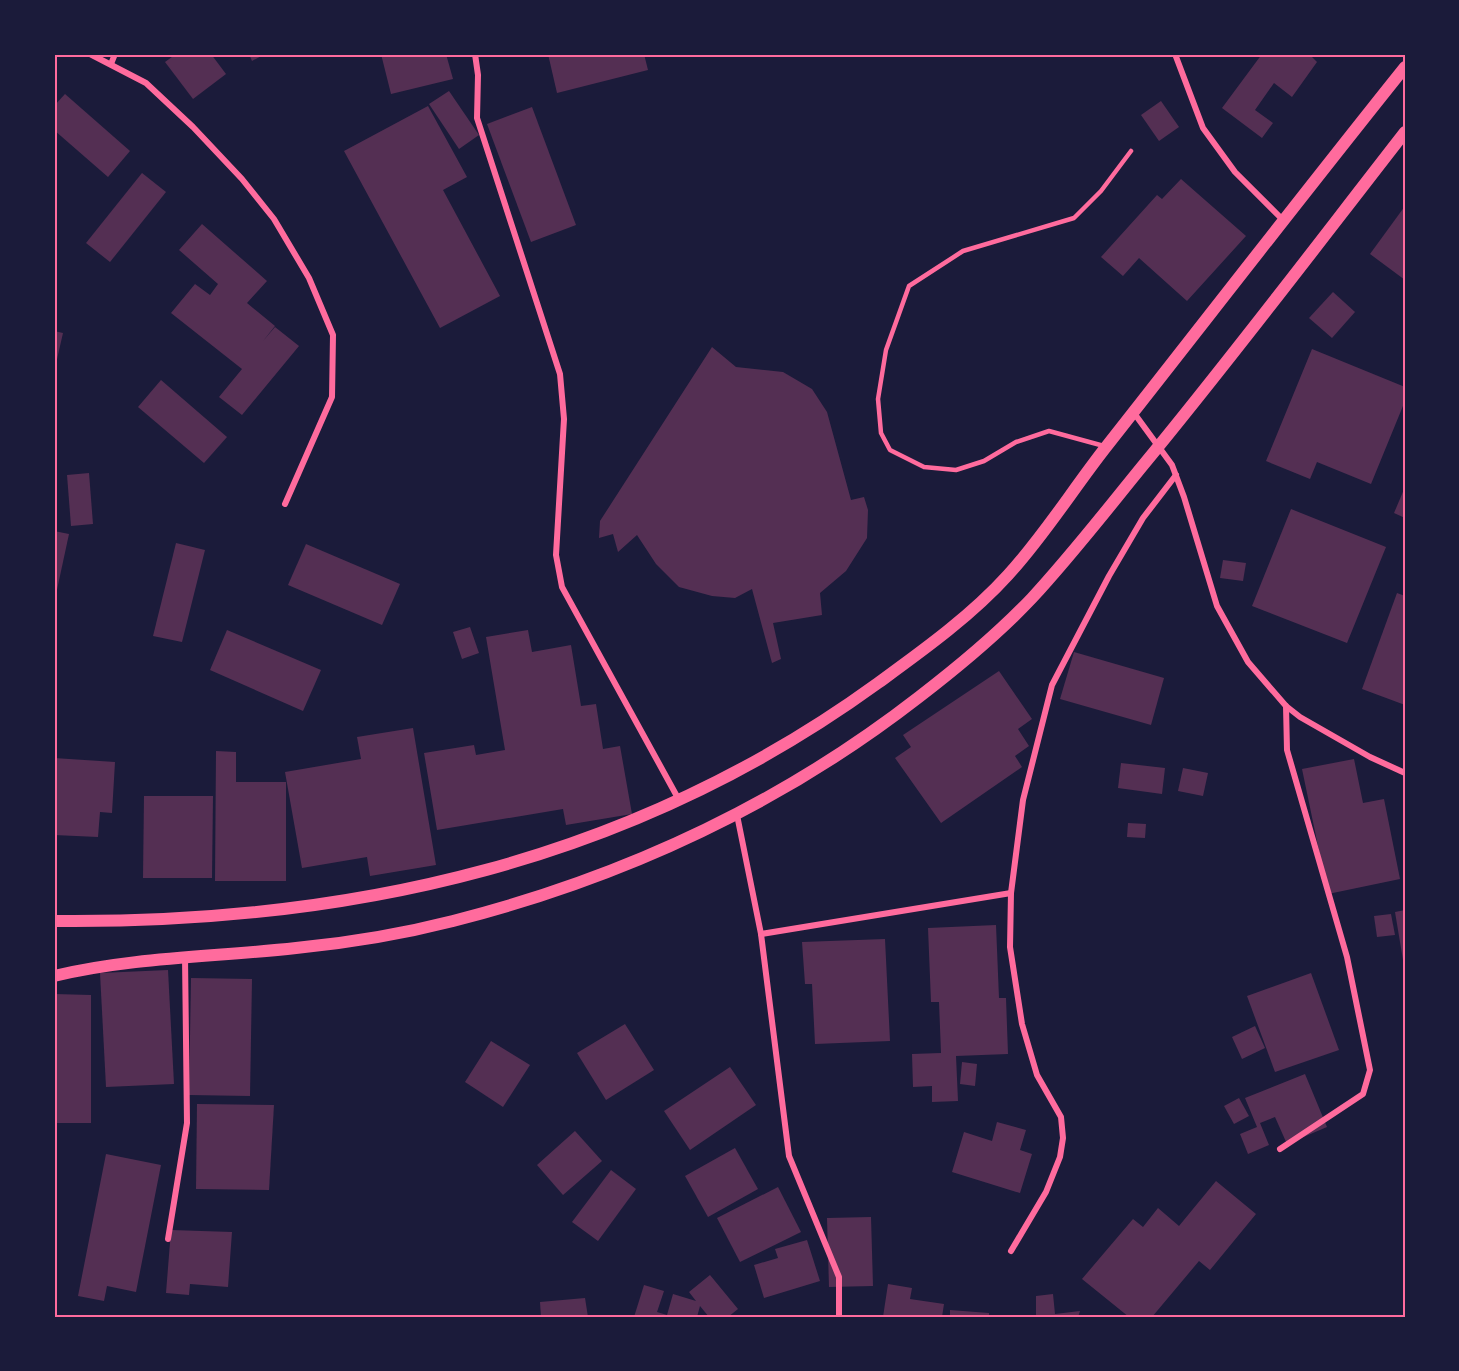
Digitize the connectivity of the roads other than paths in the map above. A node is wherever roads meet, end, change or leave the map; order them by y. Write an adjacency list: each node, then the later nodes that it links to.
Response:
1 (90, 54): 5 (street)
2 (115, 54): 5 (street)
3 (475, 54): 17 (street)
4 (1175, 54): 9 (street)
5 (111, 64): 14 (street)
6 (1405, 67): 9 (main road)
7 (1405, 132): 11 (main road)
8 (1131, 151): 12 (lane)
9 (1282, 220): 10 (main road)
10 (1134, 413): 11 (street); 12 (main road)
11 (1159, 446): 13 (street); 18 (main road)
12 (1107, 447): 17 (main road)
13 (1176, 475): 15 (street); 19 (street)
14 (285, 504)
15 (1286, 706): 16 (street); 24 (street)
16 (1405, 773)
17 (679, 800): 20 (main road)
18 (737, 815): 21 (street); 22 (main road)
19 (1011, 893): 21 (street); 26 (street)
20 (54, 921)
21 (761, 934): 27 (street)
22 (185, 957): 23 (main road); 25 (street)
23 (54, 976)
24 (1280, 1149)
25 (168, 1239)
26 (1011, 1251)
27 (839, 1317)

